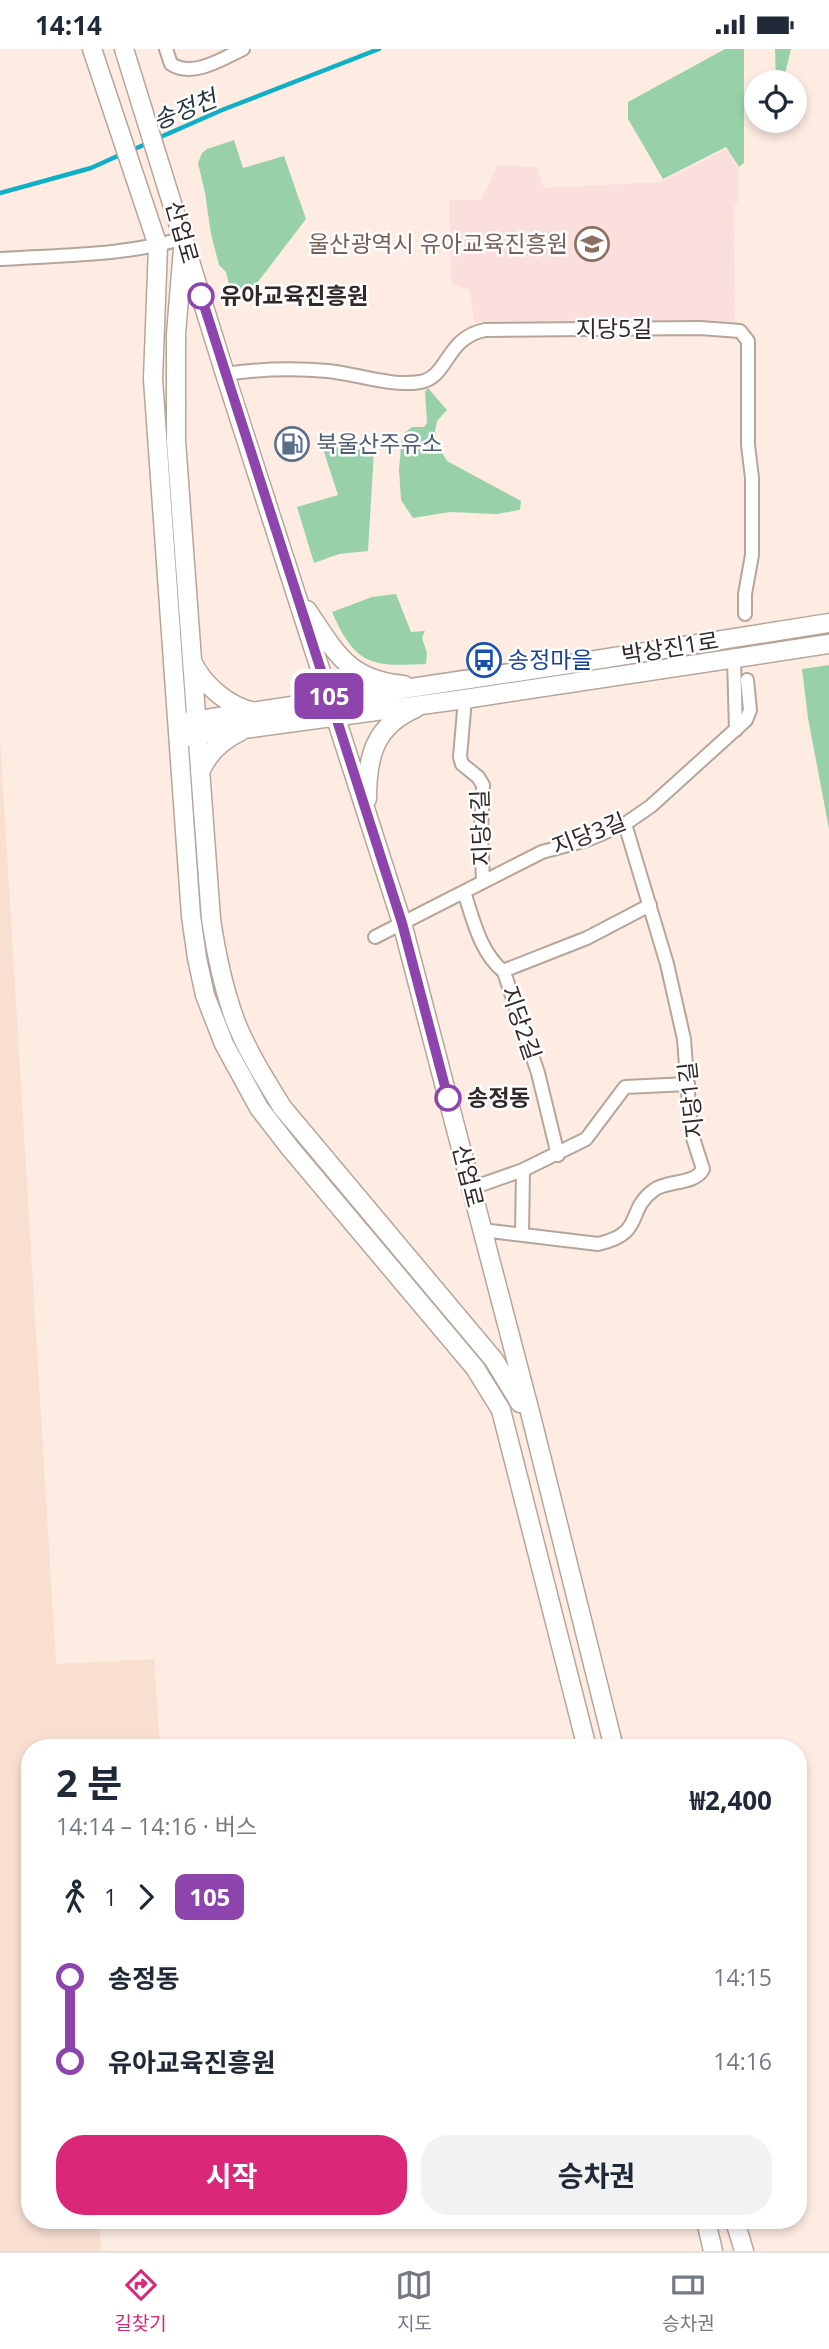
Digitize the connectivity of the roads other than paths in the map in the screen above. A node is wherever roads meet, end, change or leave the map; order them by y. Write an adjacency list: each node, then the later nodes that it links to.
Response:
1 (92, 49): 6 (main road, 산업로)
2 (166, 49): 3 (street)
3 (243, 49)
4 (128, 55): 5 (main road, 산업로)
5 (184, 238): 6 (street); 8 (main road, 산업로); 14 (main road)
6 (158, 246): 7 (street); 22 (main road)
7 (0, 258)
8 (225, 374): 9 (main road, 산업로); 10 (street, 지당5길)
9 (296, 593): 16 (main road); 19 (main road, 산업로)
10 (745, 614)
11 (829, 623): 16 (main road, 박상진1로)
12 (829, 643): 13 (main road, 박상진1로)
13 (734, 658): 17 (main road, 박상진1로); 23 (street)
14 (191, 659): 20 (main road); 21 (main road)
15 (747, 680): 23 (street, 지당3길)
16 (418, 686): 19 (main road, 박상진1로)
17 (465, 699): 18 (main road, 박상진1로); 27 (street, 지당4길)
18 (424, 704): 19 (main road, 박상진1로); 25 (main road)
19 (333, 709): 20 (main road, 박상진1로); 25 (main road, 산업로)
20 (254, 720): 21 (main road, 박상진1로); 24 (main road)
21 (197, 728): 22 (main road, 박상진1로); 24 (main road)
22 (179, 730): 40 (main road)
23 (736, 730): 26 (street, 지당3길)
24 (200, 772): 39 (main road)
25 (367, 813): 30 (main road, 산업로)
26 (625, 824): 27 (street, 지당3길); 29 (street, 지당1길)
27 (483, 882): 28 (street, 지당3길)
28 (464, 892): 30 (street, 지당3길); 32 (street, 지당2길)
29 (650, 905): 32 (street, 지당2길); 33 (street, 지당1길)
30 (402, 923): 31 (street, 지당3길); 36 (main road, 산업로)
31 (375, 937)
32 (504, 972): 34 (street, 지당2길)
33 (688, 1084): 34 (street); 38 (street, 지당1길)
34 (558, 1155): 35 (street)
35 (523, 1170): 36 (street); 38 (street)
36 (472, 1188): 37 (main road, 산업로)
37 (482, 1230): 38 (street, 지당1길); 39 (main road, 산업로)
38 (522, 1235)
39 (534, 1428): 41 (main road, 산업로)
40 (585, 1739)
41 (612, 1739)
42 (705, 2229): 46 (main road)
43 (706, 2229): 47 (main road)
44 (734, 2229): 48 (main road)
45 (736, 2229): 49 (main road)
46 (708, 2251)
47 (713, 2251)
48 (738, 2251)
49 (744, 2251)

